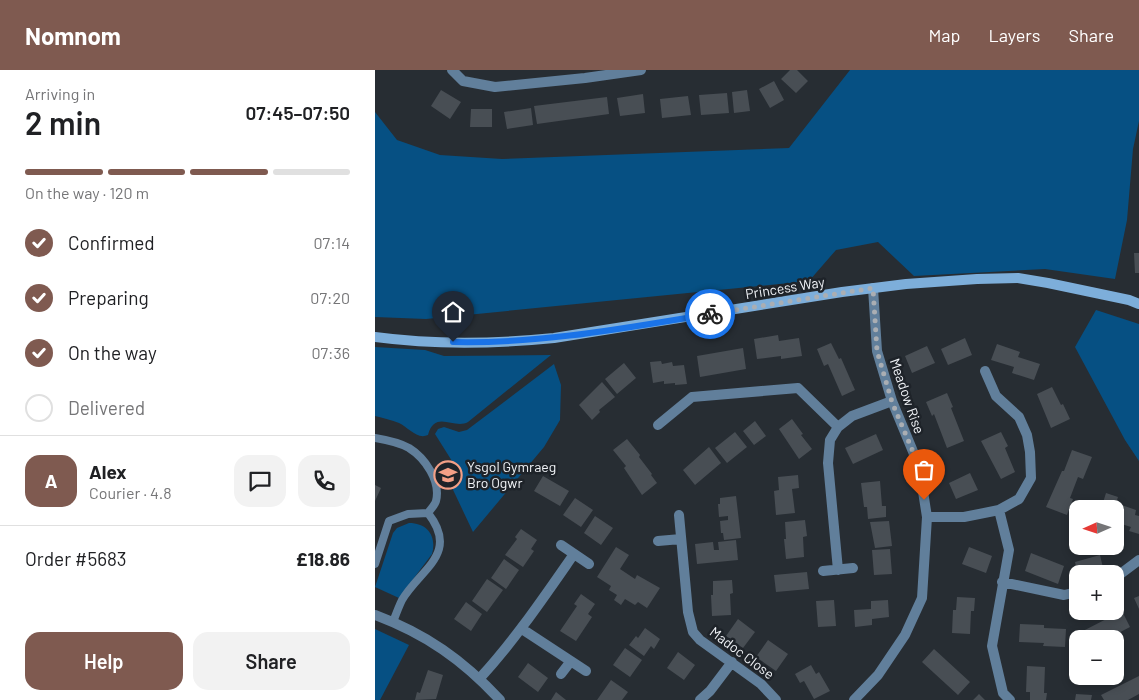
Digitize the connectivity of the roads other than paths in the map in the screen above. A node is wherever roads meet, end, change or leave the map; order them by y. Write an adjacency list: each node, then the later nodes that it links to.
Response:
1 (452, 70): 2 (street)
2 (641, 70)
3 (873, 288): 4 (street, Princess Way); 5 (street, Princess Way); 7 (street, Meadow Rise)
4 (1139, 304)
5 (375, 337)
6 (985, 371): 11 (street)
7 (892, 402): 9 (street); 14 (street, Meadow Rise)
8 (658, 425): 9 (street)
9 (838, 427): 23 (street)
10 (375, 438): 12 (lane)
11 (999, 510): 14 (street); 26 (street)
12 (428, 513): 20 (lane); 29 (lane)
13 (679, 515): 15 (street, Madoc Close)
14 (927, 518): 39 (street, Meadow Rise)
15 (681, 539): 16 (street); 32 (street, Madoc Close)
16 (658, 541)
17 (561, 545): 18 (street)
18 (574, 554): 21 (street); 30 (street)
19 (1139, 560): 25 (street)
20 (375, 564)
21 (589, 564)
22 (853, 568): 23 (street)
23 (838, 570): 24 (street)
24 (823, 571)
25 (1124, 571)
26 (1002, 582): 27 (street); 40 (street)
27 (1069, 594)
28 (375, 614): 29 (street)
29 (393, 622): 35 (street)
30 (523, 629): 31 (street); 35 (street)
31 (571, 660): 33 (street); 34 (street)
32 (732, 662): 37 (street); 38 (street, Madoc Close)
33 (586, 671)
34 (561, 674)
35 (480, 678): 36 (street)
36 (500, 700)
37 (700, 700)
38 (776, 700)
39 (854, 700)
40 (1010, 700)

